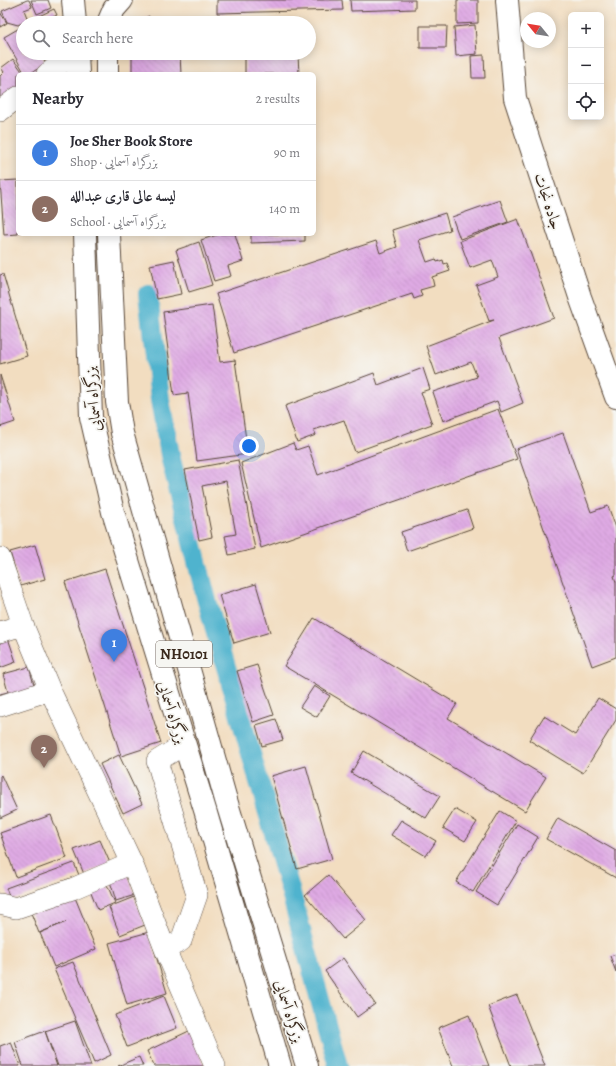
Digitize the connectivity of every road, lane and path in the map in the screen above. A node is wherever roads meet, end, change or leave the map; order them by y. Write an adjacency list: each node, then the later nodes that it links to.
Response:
1 (73, 0): 4 (main road)
2 (122, 0): 5 (main road)
3 (508, 1): 16 (main road, جاده نجات)
4 (74, 16)
5 (111, 16)
6 (66, 60): 9 (street)
7 (77, 60): 10 (main road)
8 (107, 60): 11 (main road)
9 (50, 72)
10 (78, 72)
11 (107, 72)
12 (16, 99): 13 (street)
13 (0, 112)
14 (85, 236): 22 (main road, بزرگراه آسمایی / NH0101)
15 (109, 236): 28 (main road, بزرگراه آسمایی / NH0101)
16 (616, 397)
17 (0, 558): 18 (street)
18 (23, 625): 19 (street); 20 (street)
19 (0, 632)
20 (50, 690): 21 (street); 23 (street)
21 (0, 706)
22 (183, 745): 25 (street); 27 (main road, بزرگراه آسمایی / NH0101)
23 (132, 863): 24 (street); 25 (street)
24 (0, 904)
25 (165, 949): 26 (street)
26 (215, 1066)
27 (280, 1066)
28 (307, 1066)

